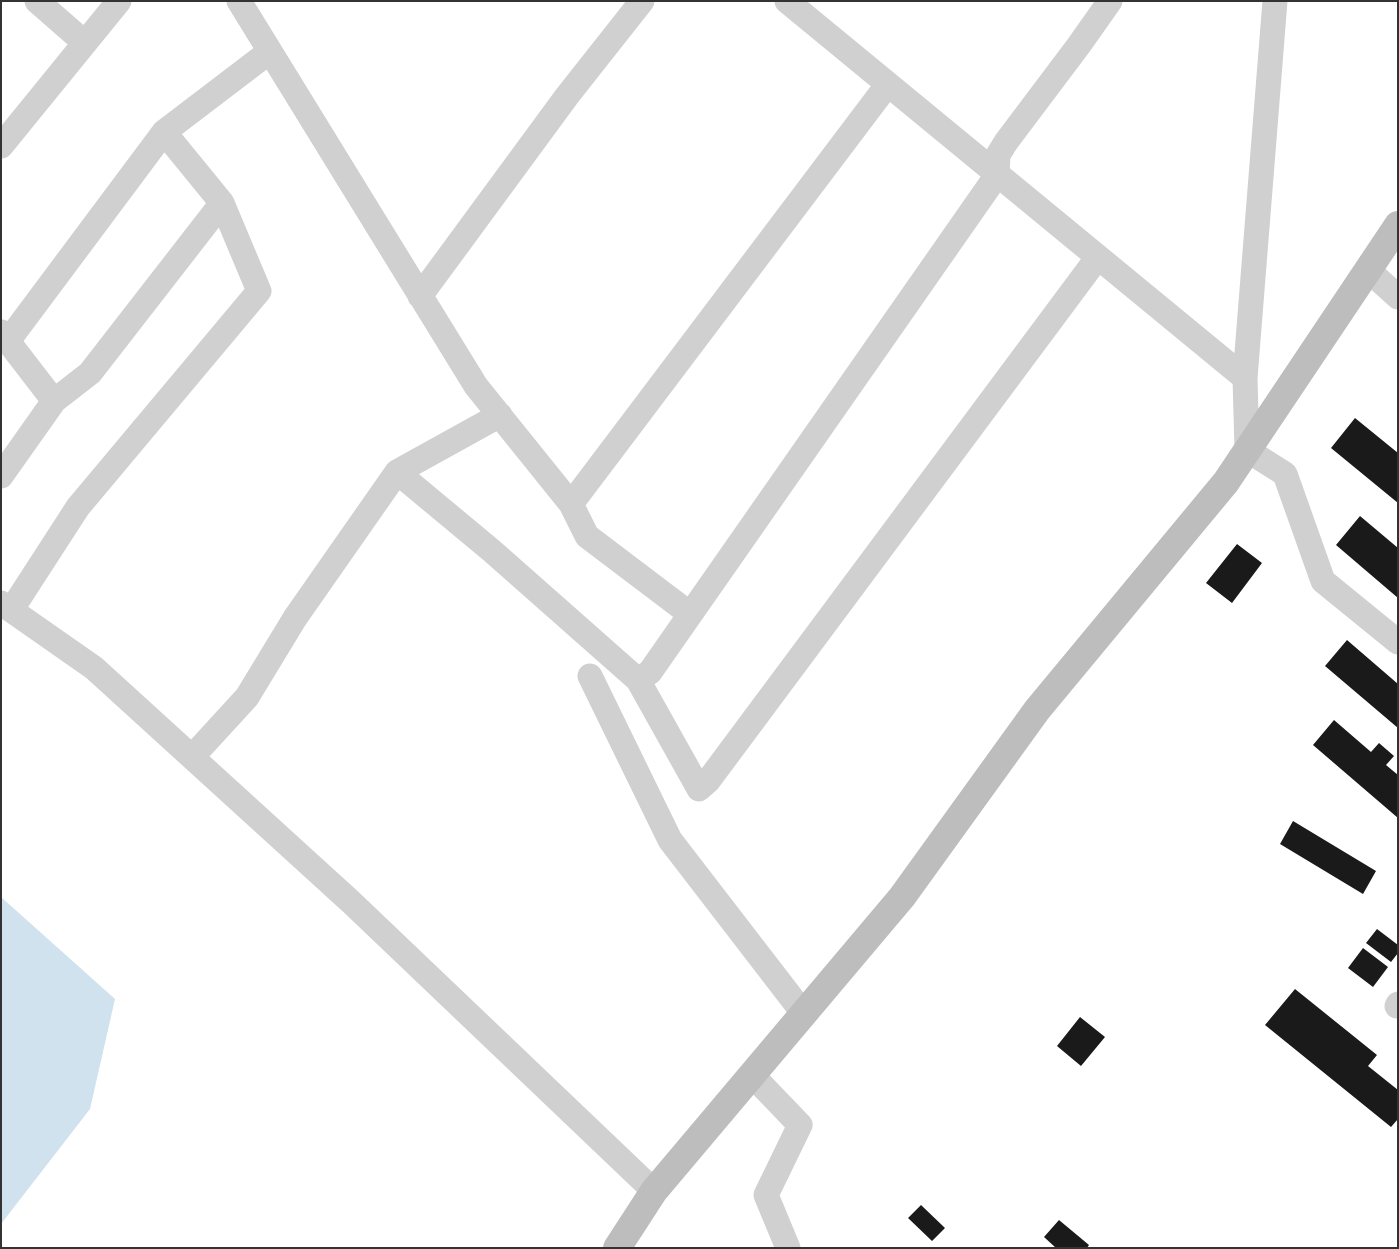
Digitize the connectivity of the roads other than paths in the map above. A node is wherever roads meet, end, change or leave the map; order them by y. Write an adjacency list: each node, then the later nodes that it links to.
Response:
1 (37, 1): 8 (street)
2 (119, 1): 8 (street)
3 (239, 1): 9 (street)
4 (642, 1): 18 (street)
5 (787, 1): 10 (street)
6 (1110, 1): 13 (street)
7 (1275, 1): 21 (street)
8 (85, 43): 12 (street)
9 (269, 52): 11 (street); 18 (street)
10 (888, 84): 13 (street); 27 (street)
11 (164, 132): 14 (street); 20 (street)
12 (1, 146)
13 (997, 175): 16 (street); 29 (street)
14 (222, 203): 22 (street); 28 (street)
15 (1398, 225): 17 (street)
16 (1098, 257): 21 (street); 32 (street)
17 (1368, 270): 19 (street); 24 (street)
18 (420, 296): 23 (street)
19 (1398, 297)
20 (4, 337): 22 (street)
21 (1245, 378): 24 (street)
22 (54, 401): 26 (street)
23 (500, 415): 25 (street); 27 (street)
24 (1247, 450): 30 (street); 34 (street)
25 (398, 472): 32 (street); 33 (street)
26 (1, 476)
27 (572, 504): 29 (street)
28 (6, 606): 33 (street)
29 (690, 614): 32 (street)
30 (1398, 642)
31 (590, 676): 34 (street)
32 (638, 680)
33 (192, 757): 36 (street)
34 (804, 1014): 35 (street)
35 (752, 1075): 36 (street); 38 (street)
36 (654, 1191): 37 (street)
37 (617, 1248)
38 (788, 1248)

